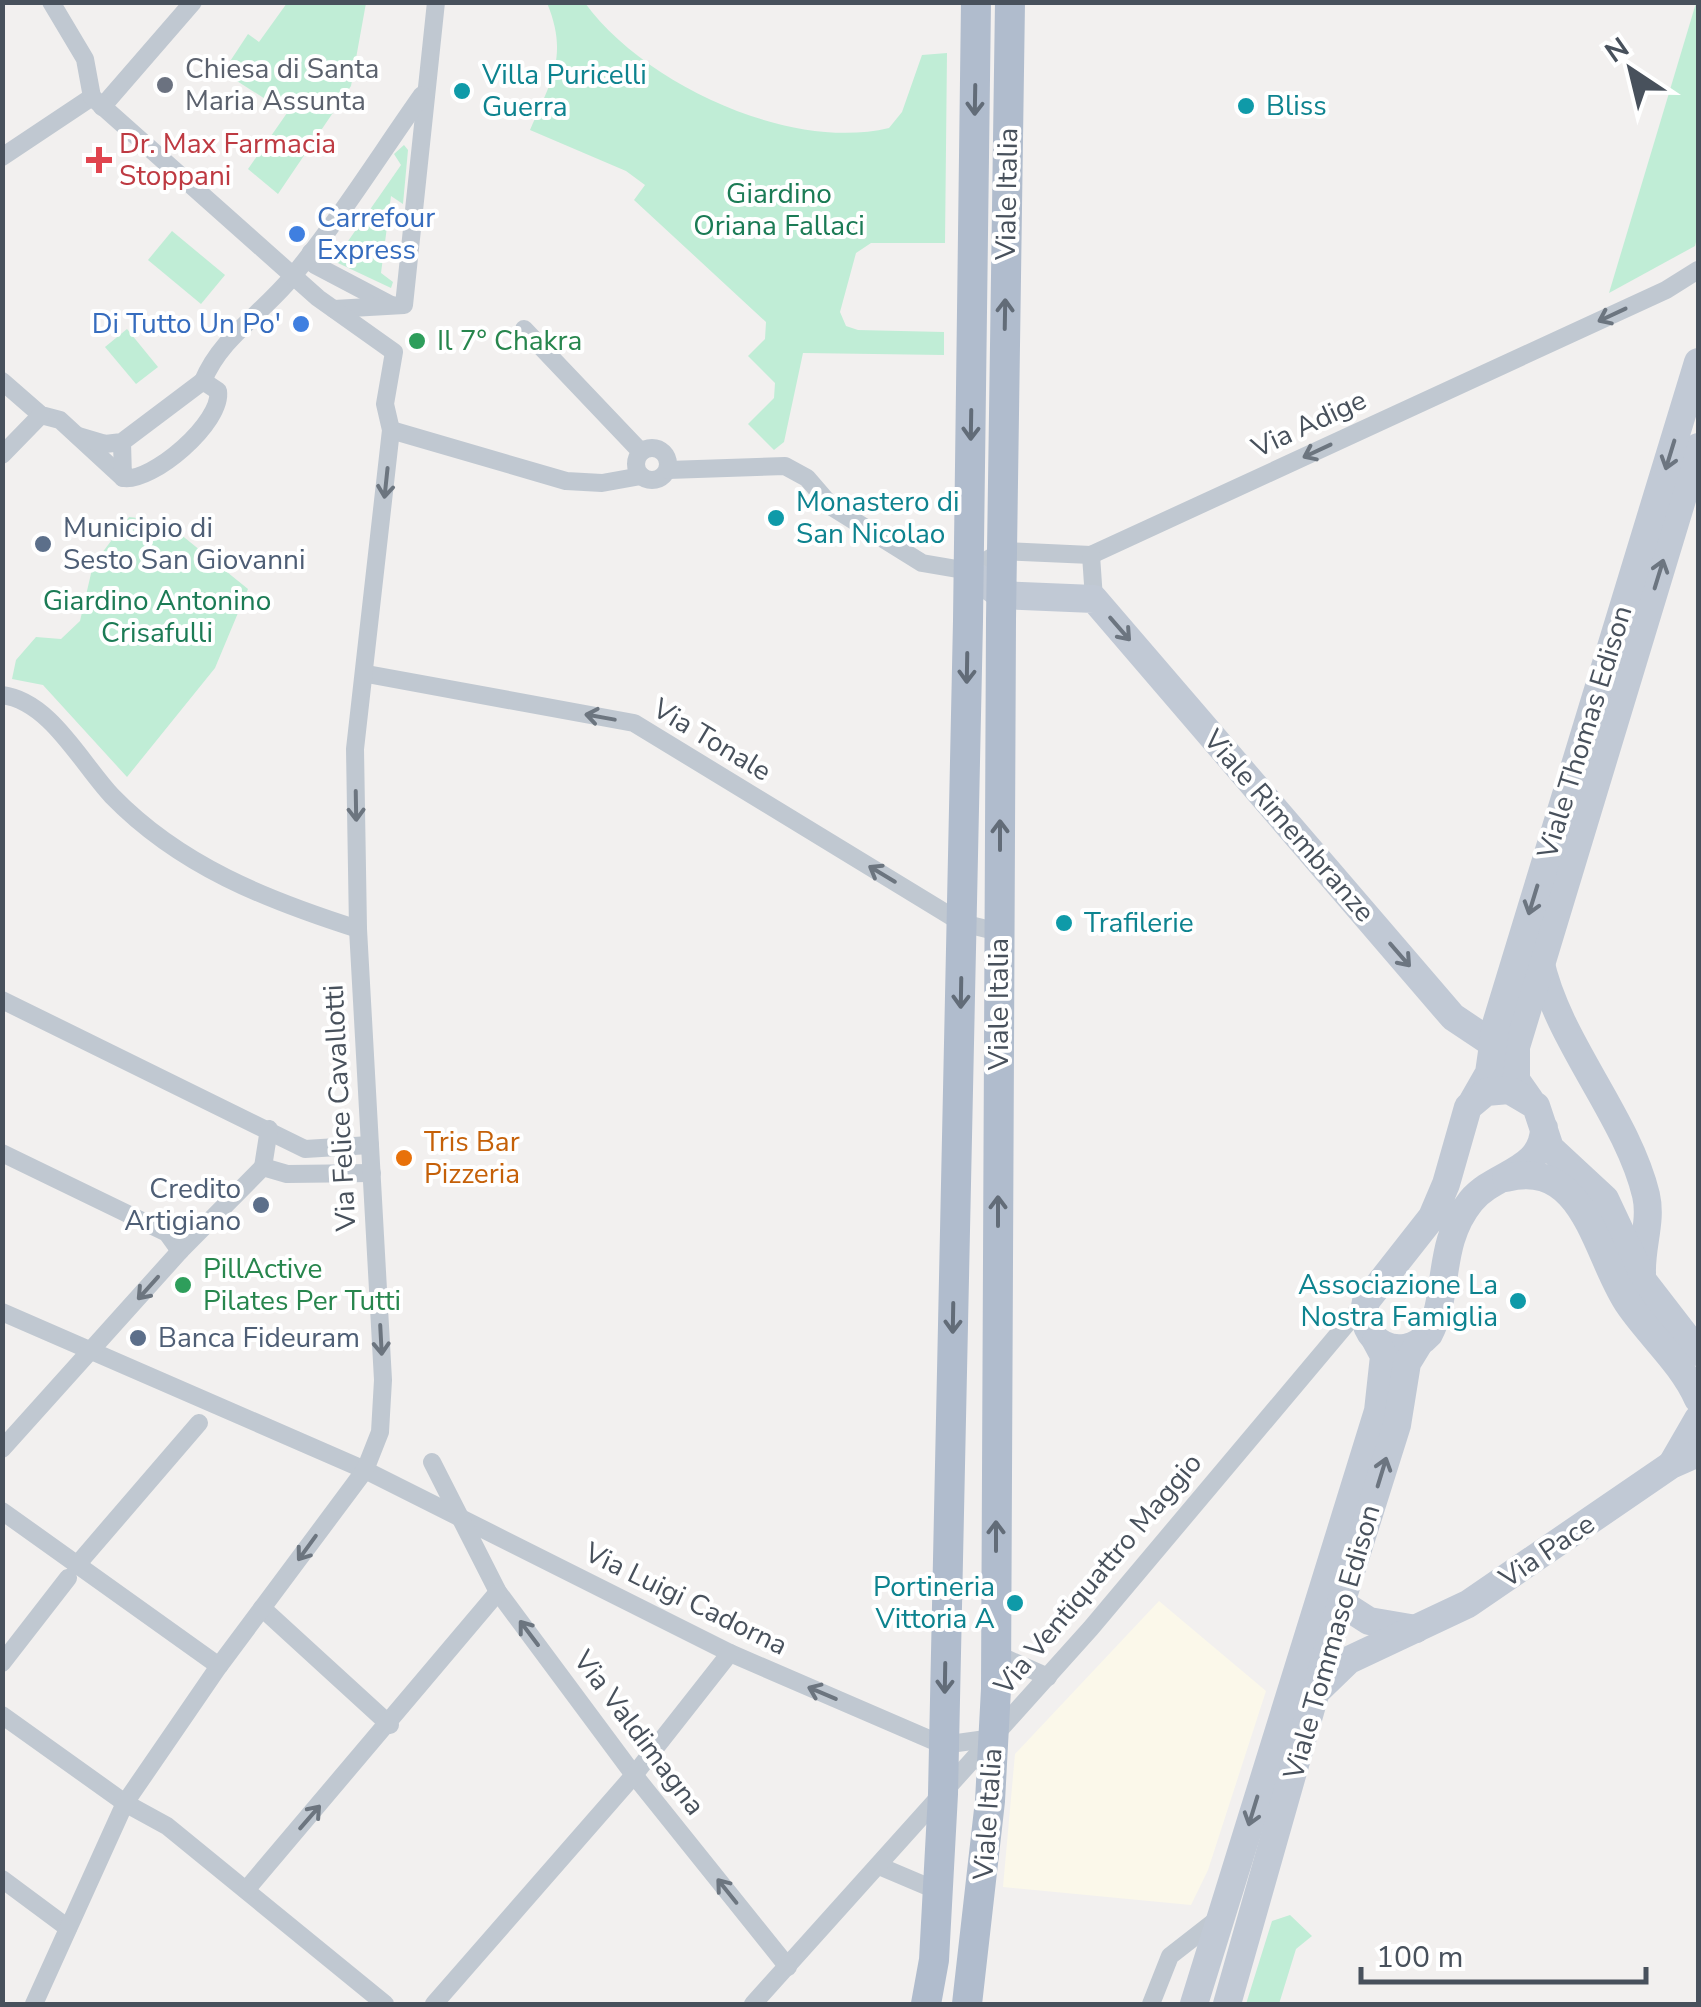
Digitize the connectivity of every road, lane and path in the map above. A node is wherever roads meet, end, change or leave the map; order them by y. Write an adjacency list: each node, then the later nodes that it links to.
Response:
1 (50, 2): 7 (street)
2 (193, 2): 7 (street)
3 (436, 2): 6 (street)
4 (976, 2): 35 (main road, Viale Italia, one-way to 35)
5 (1010, 2): 33 (main road, Viale Italia, one-way to 5)
6 (425, 90): 8 (street); 9 (street)
7 (97, 102): 10 (street); 12 (street)
8 (391, 139): 9 (street); 11 (street)
9 (419, 150): 17 (street)
10 (2, 157)
11 (314, 248): 12 (street); 14 (street); 17 (street)
12 (269, 254): 14 (street)
13 (1698, 270): 15 (street, Via Adige)
14 (293, 276): 18 (street); 21 (street)
15 (1666, 290): 16 (street, Via Adige); 34 (street, Via Adige, one-way to 34)
16 (1698, 292)
17 (391, 305): 18 (street)
18 (334, 310): 24 (street, Via Felice Cavallotti)
19 (524, 329): 28 (street)
20 (1698, 362): 45 (street, Viale Thomas Edison, one-way to 45)
21 (203, 381): 26 (street); 32 (street)
22 (2, 382): 23 (street)
23 (41, 415): 25 (street); 29 (street)
24 (392, 430): 31 (street); 38 (street, Via Felice Cavallotti, one-way to 38)
25 (78, 436): 26 (street); 32 (street)
26 (122, 442): 32 (street)
27 (1698, 447): 43 (street, Viale Thomas Edison, one-way to 27)
28 (641, 452): 30 (street); 31 (street)
29 (2, 455)
30 (668, 470): 31 (street); 35 (street)
31 (641, 476)
32 (122, 478)
33 (1002, 551): 34 (street, Via Adige); 35 (street); 36 (main road, Viale Italia)
34 (1091, 555): 37 (street)
35 (969, 571): 36 (street); 40 (main road, Viale Italia, one-way to 40)
36 (1001, 595): 37 (street); 42 (main road, Viale Italia, one-way to 36)
37 (1094, 599): 45 (street, Viale Rimembranze, one-way to 45)
38 (367, 674): 40 (street, Via Tonale, one-way to 38); 41 (street, Via Felice Cavallotti, one-way to 41)
39 (2, 695): 41 (street)
40 (962, 924): 42 (street, Via Tonale); 90 (main road, Viale Italia, one-way to 90)
41 (358, 929): 50 (street, Via Felice Cavallotti)
42 (1000, 932): 82 (main road, Viale Italia, one-way to 42)
43 (1540, 958): 47 (street, Viale Thomas Edison); 55 (street)
44 (2, 1000): 49 (street)
45 (1492, 1043): 46 (street, Viale Thomas Edison)
46 (1473, 1100): 47 (street); 59 (street, Viale Thomas Edison)
47 (1530, 1100): 48 (street, Viale Thomas Edison)
48 (1544, 1128): 54 (street, Viale Tommaso Edison); 56 (street)
49 (269, 1129): 50 (street); 52 (street)
50 (370, 1146): 53 (street, Via Felice Cavallotti)
51 (2, 1153): 57 (street)
52 (263, 1166): 53 (street); 57 (street)
53 (372, 1173): 73 (street, Via Felice Cavallotti, one-way to 73)
54 (1495, 1181): 62 (street, Viale Tommaso Edison); 66 (street)
55 (1649, 1211): 56 (street); 58 (street)
56 (1620, 1223): 58 (street)
57 (180, 1251): 63 (street, one-way to 63)
58 (1644, 1282): 64 (street)
59 (1366, 1301): 61 (street, Viale Tommaso Edison); 65 (street, Via Ventiquattro Maggio)
60 (2, 1312): 63 (street, Via Luigi Cadorna)
61 (1376, 1341): 62 (street); 65 (street, Via Ventiquattro Maggio); 98 (street, Viale Tommaso Edison, one-way to 98)
62 (1418, 1345): 78 (street, Viale Tommaso Edison, one-way to 62)
63 (93, 1350): 69 (street); 73 (street, Via Luigi Cadorna)
64 (1698, 1352)
65 (1322, 1354): 85 (street, Via Ventiquattro Maggio)
66 (1698, 1399)
67 (1698, 1419): 72 (street, Via Pace)
68 (199, 1423): 76 (street)
69 (2, 1449)
70 (1698, 1453): 72 (street, Via Pace)
71 (432, 1462): 75 (street, Via Valdimagna)
72 (1671, 1465): 80 (street, Via Pace)
73 (365, 1470): 75 (street, Via Luigi Cadorna); 79 (street, Via Felice Cavallotti, one-way to 79)
74 (2, 1512): 76 (street)
75 (462, 1521): 77 (street, Via Valdimagna); 81 (street, Via Luigi Cadorna)
76 (72, 1572): 83 (street); 84 (street)
77 (498, 1592): 88 (street); 91 (street, Via Valdimagna, one-way to 77)
78 (1341, 1602): 80 (street); 86 (street, Viale Tommaso Edison)
79 (262, 1608): 84 (street, Via Felice Cavallotti); 88 (street)
80 (1418, 1629): 86 (street, Via Pace)
81 (730, 1653): 90 (street, Via Luigi Cadorna, one-way to 81); 91 (street)
82 (996, 1654): 85 (street); 89 (main road, Viale Italia)
83 (2, 1663)
84 (219, 1666): 93 (street, Via Felice Cavallotti)
85 (1048, 1678): 89 (street, Via Ventiquattro Maggio)
86 (1314, 1699): 100 (street, Viale Tommaso Edison)
87 (2, 1715): 93 (street)
88 (390, 1724): 96 (street, one-way to 88)
89 (994, 1738): 90 (street); 92 (street, Via Ventiquattro Maggio); 107 (main road, Viale Italia)
90 (944, 1745): 92 (main road, Viale Italia)
91 (634, 1776): 101 (street, Via Valdimagna, one-way to 91); 104 (street)
92 (943, 1794): 94 (street, Via Ventiquattro Maggio); 97 (main road, Viale Italia)
93 (124, 1803): 96 (street); 99 (street, Via Felice Cavallotti)
94 (879, 1866): 97 (street); 101 (street, Via Ventiquattro Maggio)
95 (2, 1879): 99 (street)
96 (246, 1890): 103 (street)
97 (938, 1891): 106 (main road, Viale Italia)
98 (1218, 1925): 100 (street); 108 (street); 109 (street, Viale Tommaso Edison)
99 (68, 1928): 102 (street, Via Felice Cavallotti)
100 (1246, 1942): 110 (street, Viale Tommaso Edison)
101 (788, 1968): 105 (street, Via Ventiquattro Maggio)
102 (34, 2004)
103 (385, 2004)
104 (434, 2004)
105 (753, 2004)
106 (926, 2004)
107 (967, 2004)
108 (1151, 2004)
109 (1194, 2004)
110 (1228, 2004)

